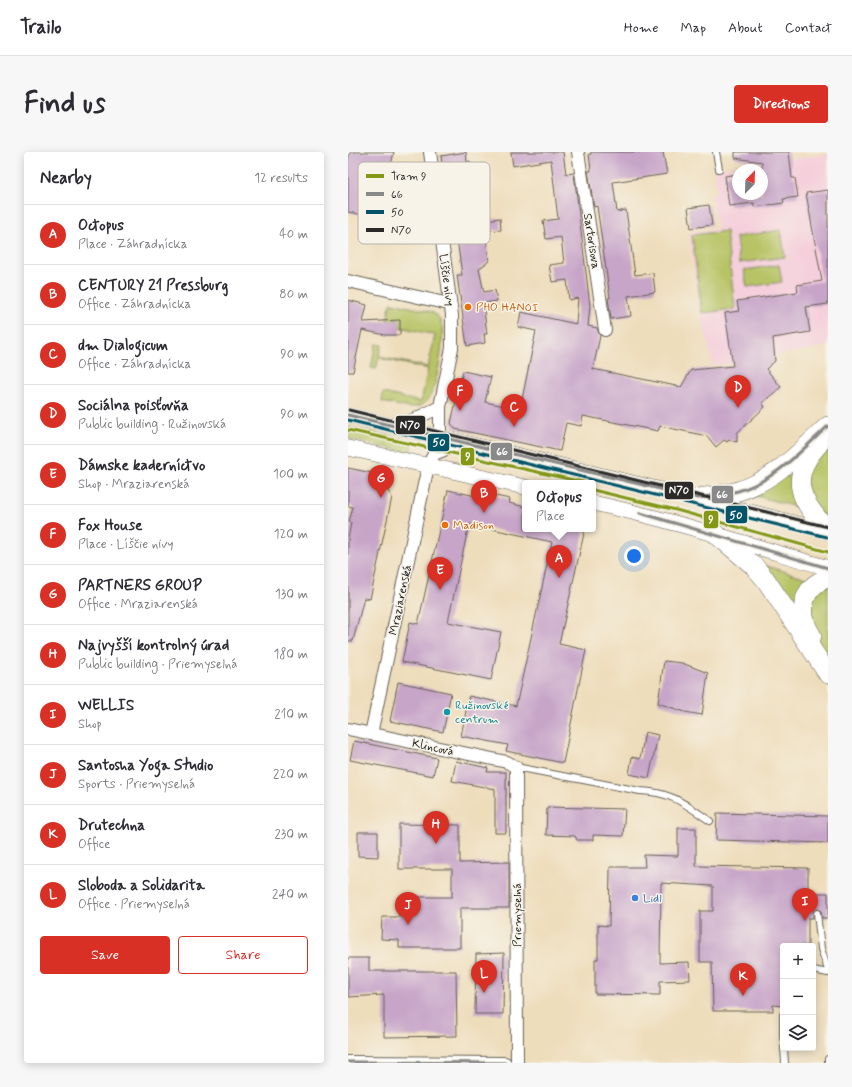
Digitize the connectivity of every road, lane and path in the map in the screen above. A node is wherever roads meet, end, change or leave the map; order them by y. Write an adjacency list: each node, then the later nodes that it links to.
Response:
1 (430, 152): 4 (street, Líščie nivy)
2 (578, 152): 9 (street, Sartorisova)
3 (716, 152): 5 (lane)
4 (431, 162)
5 (719, 169)
6 (442, 244): 8 (street, Líščie nivy)
7 (348, 281): 8 (street)
8 (449, 304): 10 (street, Líščie nivy)
9 (605, 330)
10 (440, 407): 13 (street); 15 (street, Líščie nivy)
11 (348, 415): 13 (street)
12 (828, 426): 20 (main road)
13 (398, 427): 15 (street)
14 (828, 434): 22 (main road)
15 (440, 437): 16 (street)
16 (462, 443): 18 (street); 20 (street)
17 (348, 448): 18 (street)
18 (428, 466): 19 (street); 29 (street, Mraziarenská)
19 (522, 486)
20 (698, 498): 22 (street)
21 (596, 503): 23 (street)
22 (828, 531)
23 (717, 535): 24 (street); 27 (main road)
24 (828, 568)
25 (828, 578): 26 (main road)
26 (828, 661)
27 (828, 674)
28 (348, 730): 29 (street, Klincová)
29 (372, 734): 30 (street, Klincová)
30 (516, 767): 31 (lane); 40 (street, Priemyselná)
31 (710, 822)
32 (817, 913): 33 (lane)
33 (828, 970)
34 (816, 971): 35 (lane)
35 (828, 973)
36 (784, 1051): 41 (lane)
37 (828, 1059): 42 (lane)
38 (348, 1062): 39 (street)
39 (505, 1063)
40 (517, 1063)
41 (785, 1063)
42 (828, 1063)

